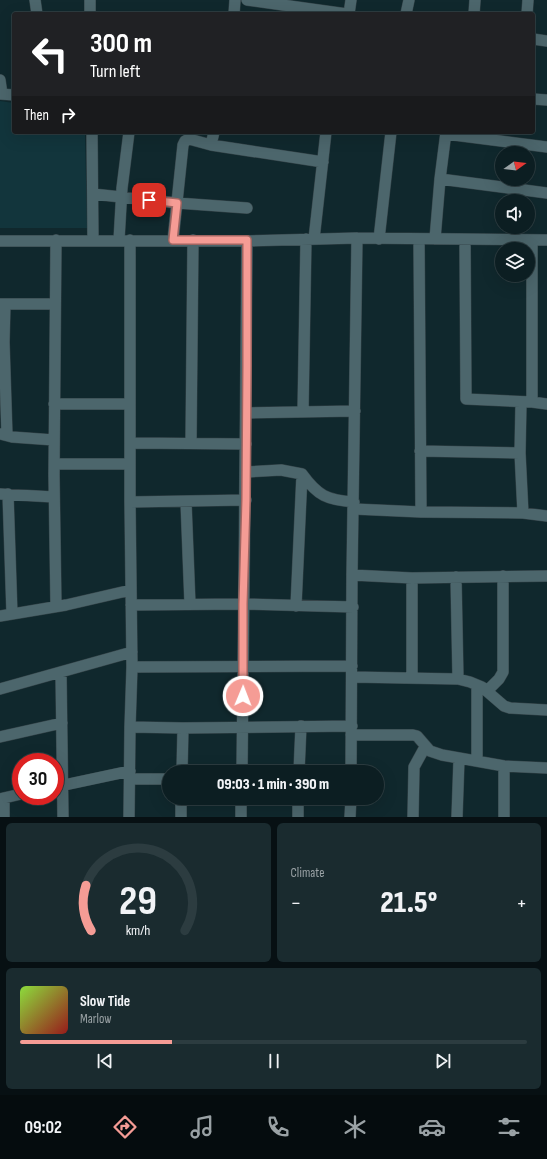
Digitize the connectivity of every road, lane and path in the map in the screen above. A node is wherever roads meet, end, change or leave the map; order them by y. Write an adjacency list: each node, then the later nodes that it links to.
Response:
1 (35, 0): 9 (street)
2 (90, 0): 10 (street)
3 (236, 0): 11 (street)
4 (247, 0): 12 (street)
5 (351, 0): 13 (street)
6 (409, 0): 14 (street)
7 (475, 0): 15 (street)
8 (528, 0): 16 (street)
9 (37, 12)
10 (90, 12)
11 (234, 12)
12 (329, 12)
13 (348, 12)
14 (406, 12)
15 (474, 12)
16 (527, 12)
17 (535, 39): 18 (street)
18 (547, 41)
19 (0, 80): 20 (street)
20 (1, 94): 21 (street)
21 (12, 95)
22 (535, 99): 23 (street)
23 (547, 100)
24 (92, 134): 36 (street)
25 (129, 134): 37 (street)
26 (214, 134): 31 (street)
27 (326, 134): 33 (street)
28 (391, 134): 41 (street)
29 (446, 134): 34 (street)
30 (453, 134): 32 (street)
31 (211, 145): 33 (street); 38 (street)
32 (547, 147)
33 (323, 162): 42 (street)
34 (440, 179): 35 (street); 44 (street)
35 (547, 193)
36 (92, 194): 37 (street); 47 (street)
37 (121, 196): 38 (street); 48 (street)
38 (177, 203): 39 (street); 50 (street)
39 (247, 208)
40 (357, 238): 41 (street); 42 (street); 63 (street)
41 (379, 238): 43 (street)
42 (310, 239): 52 (street); 62 (street)
43 (420, 239): 44 (street); 70 (street)
44 (435, 239): 53 (street)
45 (0, 240): 46 (street)
46 (56, 240): 47 (street); 57 (street)
47 (93, 240): 48 (street)
48 (119, 240): 49 (street)
49 (130, 240): 50 (street); 60 (street)
50 (173, 240): 51 (street)
51 (193, 240): 52 (street); 68 (street)
52 (247, 240): 64 (street)
53 (465, 240): 54 (street); 58 (street)
54 (532, 240): 55 (street); 58 (street)
55 (547, 240)
56 (2, 304): 57 (street); 65 (street)
57 (55, 304): 59 (street)
58 (527, 402): 61 (street); 71 (street)
59 (54, 404): 60 (street); 66 (street)
60 (130, 404): 67 (street)
61 (547, 404)
62 (303, 412): 63 (street); 64 (street)
63 (355, 412): 81 (street)
64 (246, 413): 69 (street)
65 (4, 435): 66 (street)
66 (54, 440): 72 (street)
67 (130, 443): 68 (street); 73 (street)
68 (191, 443): 69 (street)
69 (246, 444): 74 (street)
70 (420, 451): 71 (street); 82 (street)
71 (520, 453): 83 (street)
72 (54, 464): 73 (street); 77 (street)
73 (130, 464): 79 (street)
74 (246, 472): 75 (street); 78 (street)
75 (302, 474): 81 (street); 95 (street)
76 (4, 494): 77 (street); 97 (street)
77 (54, 498): 94 (street)
78 (246, 500): 80 (street); 92 (street)
79 (130, 502): 80 (street); 90 (street)
80 (186, 502): 91 (street)
81 (354, 506): 82 (street); 85 (street)
82 (421, 512): 83 (street)
83 (523, 513): 84 (street)
84 (547, 516)
85 (352, 575): 89 (street); 96 (street)
86 (503, 576): 87 (street); 88 (street); 106 (street)
87 (547, 576)
88 (456, 577): 89 (street); 105 (street)
89 (412, 578): 104 (street)
90 (130, 590): 93 (street); 94 (street)
91 (190, 604): 92 (street); 93 (street)
92 (243, 604): 95 (street); 100 (street)
93 (131, 605): 99 (street)
94 (56, 606): 97 (street)
95 (296, 606): 96 (street)
96 (353, 607): 102 (street)
97 (12, 614): 98 (street)
98 (0, 616)
99 (132, 652): 101 (street); 103 (street)
100 (244, 665): 101 (street); 102 (street); 113 (street)
101 (132, 667): 111 (street)
102 (352, 671): 104 (street); 114 (street)
103 (61, 673): 107 (street); 109 (street)
104 (412, 678): 105 (street)
105 (458, 679): 106 (street)
106 (482, 688): 108 (street); 119 (street)
107 (0, 689)
108 (547, 710)
109 (62, 723): 115 (street); 117 (street)
110 (301, 726): 113 (street); 114 (street); 122 (street)
111 (130, 727): 112 (street); 126 (street)
112 (183, 728): 113 (street); 120 (street)
113 (242, 728): 121 (street)
114 (351, 730): 116 (street); 123 (street)
115 (0, 737)
116 (425, 746): 118 (street); 143 (street)
117 (61, 753)
118 (459, 759): 119 (street); 144 (street)
119 (477, 761): 124 (street)
120 (182, 765)
121 (242, 765)
122 (299, 765)
123 (351, 765)
124 (504, 766): 125 (street); 145 (street)
125 (547, 768)
126 (130, 775): 127 (street); 128 (street); 138 (street)
127 (162, 778)
128 (64, 785)
129 (12, 796): 130 (street)
130 (2, 798): 136 (street)
131 (61, 805): 137 (street)
132 (181, 805): 139 (street)
133 (241, 805): 140 (street)
134 (298, 805): 141 (street)
135 (351, 805): 142 (street)
136 (4, 817)
137 (63, 817)
138 (129, 817)
139 (181, 817)
140 (241, 817)
141 (298, 817)
142 (350, 817)
143 (413, 817)
144 (457, 817)
145 (504, 817)

